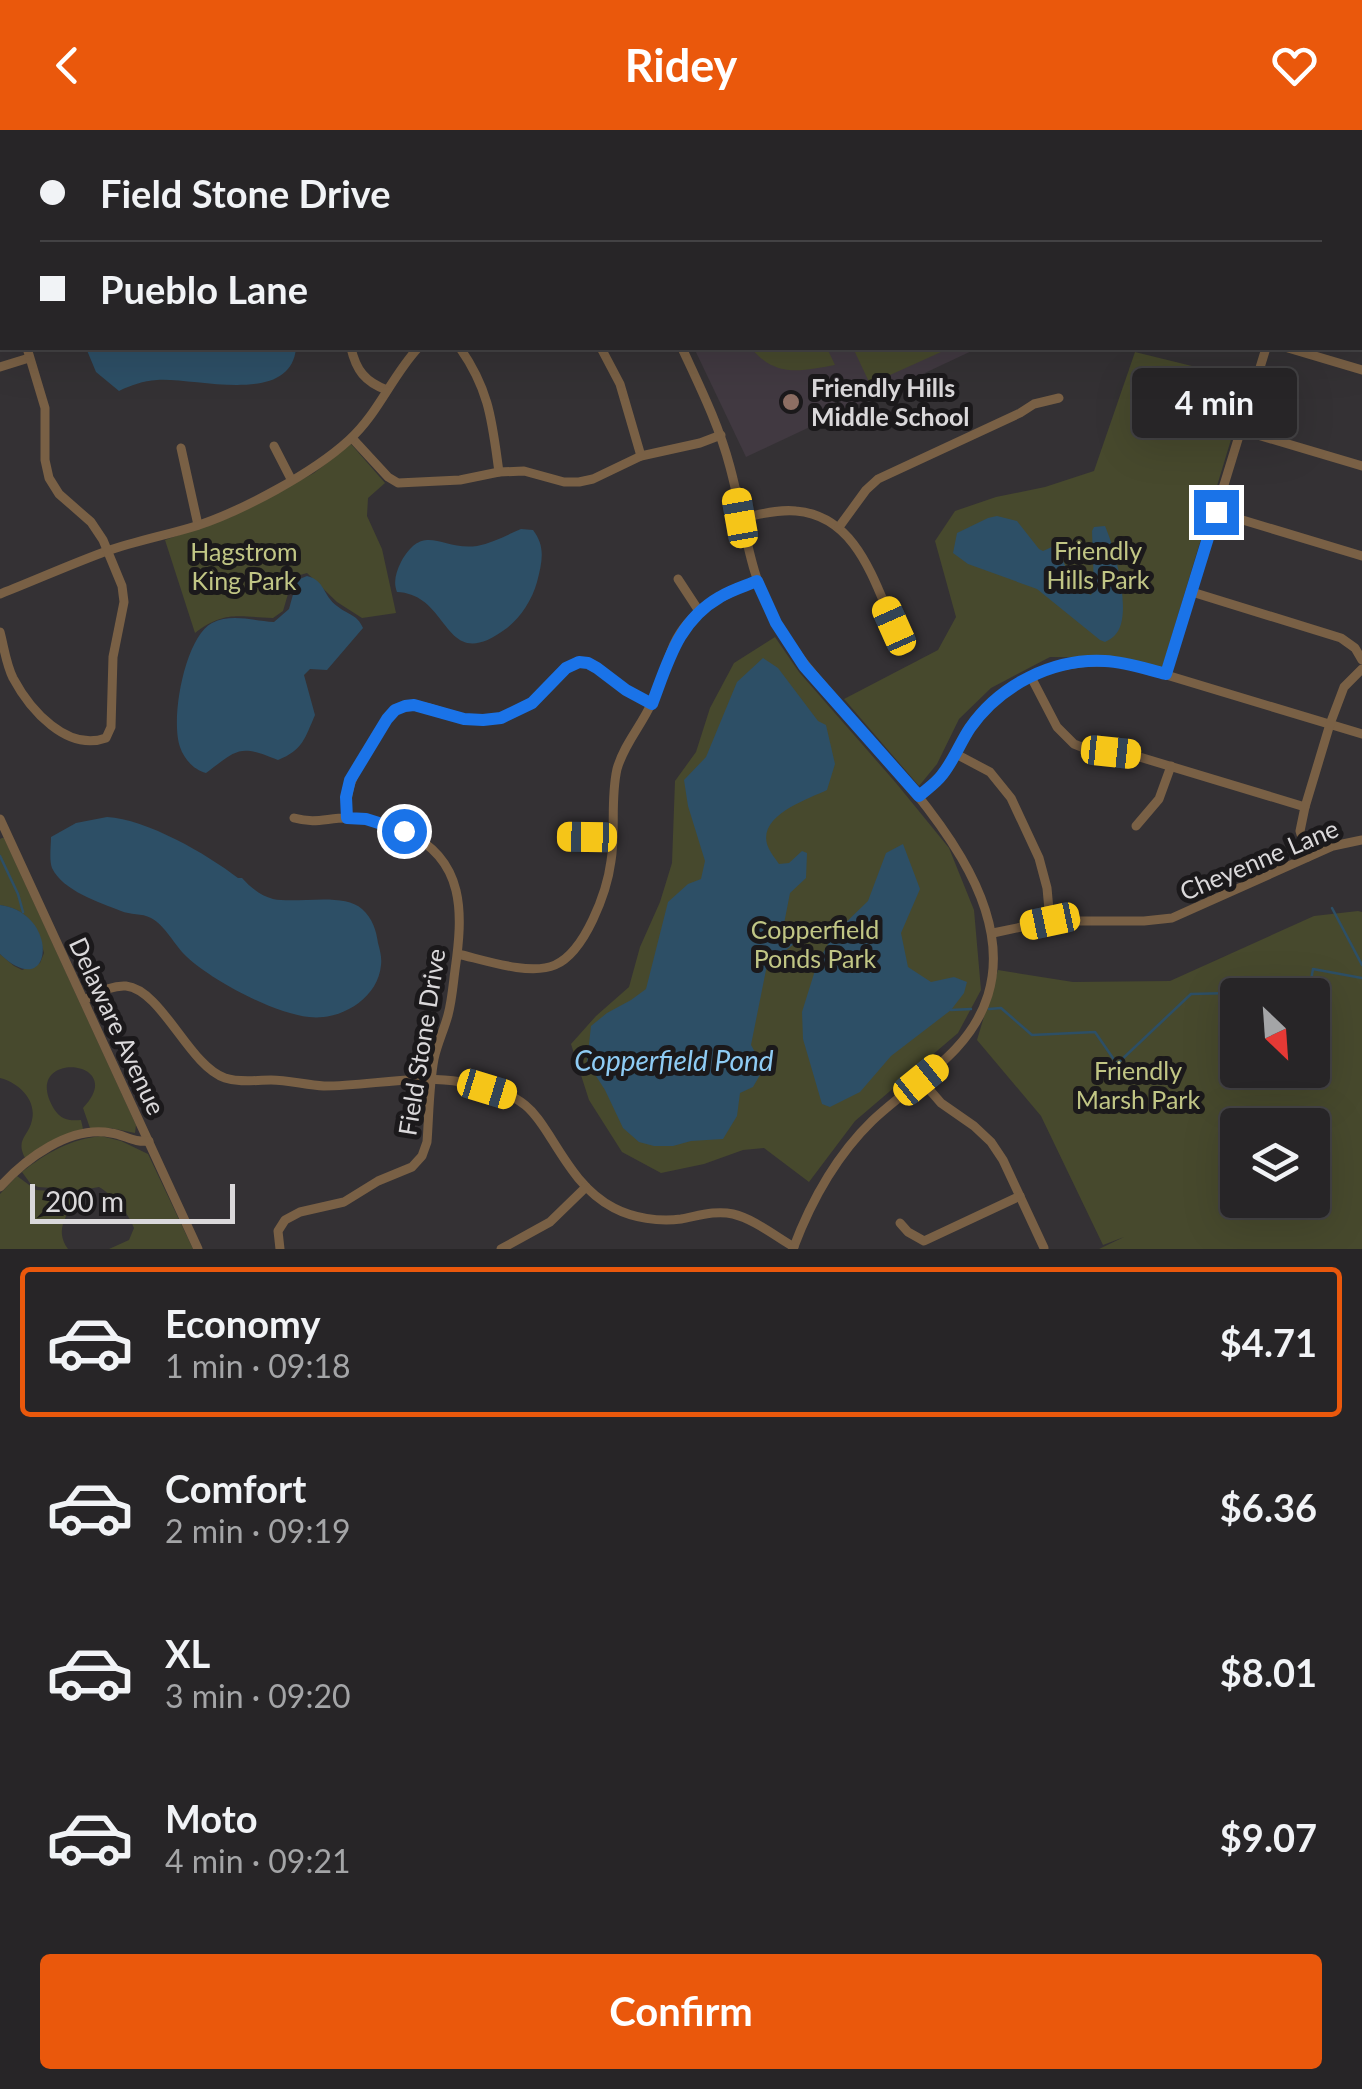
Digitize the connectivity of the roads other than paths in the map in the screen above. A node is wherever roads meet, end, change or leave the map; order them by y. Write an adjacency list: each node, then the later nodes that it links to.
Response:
1 (351, 350): 11 (street)
2 (416, 350): 11 (street)
3 (461, 350): 20 (street)
4 (602, 350): 18 (street)
5 (683, 350): 14 (street)
6 (1265, 350): 13 (street)
7 (1295, 350): 10 (street)
8 (28, 353): 9 (street); 26 (street)
9 (0, 366)
10 (1362, 370)
11 (386, 390): 15 (street)
12 (1059, 398): 25 (street)
13 (1241, 430): 19 (street); 22 (street)
14 (721, 435): 18 (street); 23 (street)
15 (352, 438): 20 (street); 21 (street)
16 (274, 446): 21 (street)
17 (181, 448): 24 (street)
18 (641, 456): 20 (street)
19 (1362, 466)
20 (498, 472)
21 (291, 479): 24 (street)
22 (1216, 512): 27 (street); 30 (street)
23 (740, 518): 25 (street); 29 (street)
24 (198, 525): 26 (street)
25 (838, 527): 33 (street)
26 (108, 551): 31 (street); 34 (street)
27 (1362, 556)
28 (678, 579): 32 (street)
29 (757, 581): 32 (street); 44 (street)
30 (1192, 592): 35 (street); 37 (street)
31 (0, 594)
32 (699, 611): 39 (street)
33 (894, 626)
34 (0, 632)
35 (1362, 660)
36 (1362, 669): 40 (street)
37 (1166, 674): 38 (street); 40 (street)
38 (1031, 677): 42 (street); 43 (street)
39 (652, 704): 47 (street); 51 (street)
40 (1330, 724): 41 (street); 45 (street)
41 (1362, 734)
42 (956, 754): 44 (street); 54 (street)
43 (1172, 766): 45 (street); 49 (street)
44 (919, 796): 55 (street)
45 (1305, 807): 53 (street)
46 (294, 818): 47 (street, Field Stone Drive)
47 (347, 818): 56 (street, Field Stone Drive)
48 (0, 819): 57 (street, Delaware Avenue)
49 (1136, 826)
50 (561, 836): 51 (street)
51 (612, 837): 56 (street)
52 (1362, 840): 53 (street, Cheyenne Lane)
53 (1308, 856): 54 (street, Cheyenne Lane)
54 (1050, 921): 55 (street, Cheyenne Lane)
55 (993, 933): 59 (street)
56 (458, 954): 58 (street, Field Stone Drive)
57 (84, 1000): 58 (street); 60 (street, Delaware Avenue)
58 (431, 1078): 62 (street); 69 (street, Field Stone Drive)
59 (921, 1080): 63 (street); 66 (street)
60 (149, 1142): 61 (street); 68 (street, Delaware Avenue)
61 (0, 1187)
62 (586, 1188): 65 (street); 66 (street)
63 (1020, 1196): 64 (street); 67 (street)
64 (900, 1223)
65 (516, 1246): 70 (street)
66 (793, 1248)
67 (1044, 1248)
68 (198, 1249)
69 (280, 1249)
70 (501, 1249)

